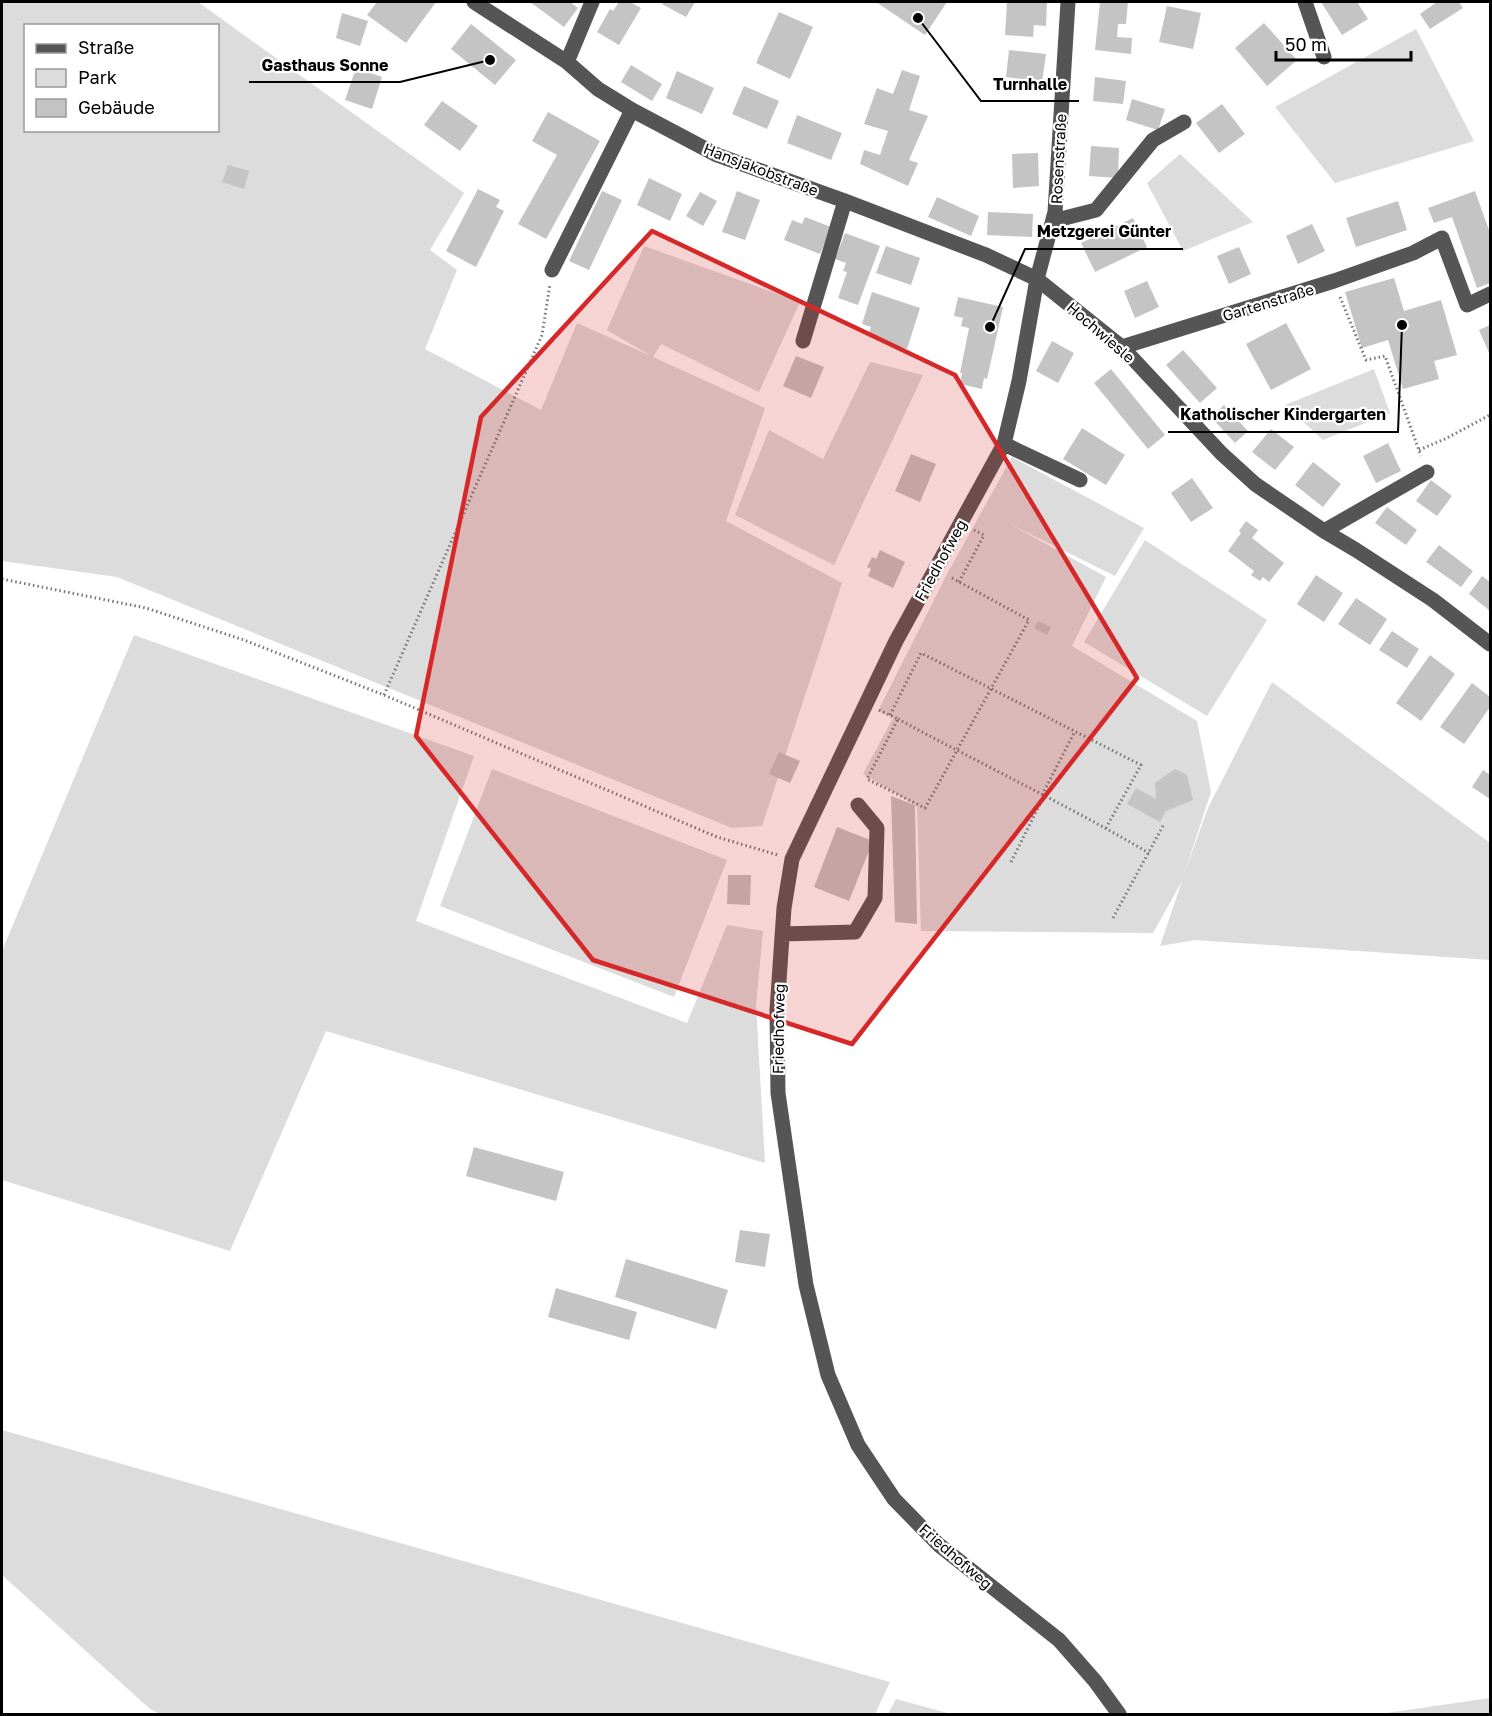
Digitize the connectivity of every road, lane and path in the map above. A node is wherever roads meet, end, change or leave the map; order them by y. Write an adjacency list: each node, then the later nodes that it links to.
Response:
1 (474, 2): 6 (street, Hansjakobstraße)
2 (592, 2): 6 (street)
3 (1068, 2): 10 (street, Rosenstraße)
4 (1305, 2): 5 (street)
5 (1323, 57)
6 (567, 62): 7 (street, Hansjakobstraße)
7 (632, 110): 9 (street, Hansjakobstraße); 11 (street)
8 (1184, 123): 10 (street)
9 (845, 201): 12 (street, Hansjakobstraße); 15 (street)
10 (1053, 221): 12 (street, Rosenstraße)
11 (552, 270): 29 (path)
12 (1037, 279): 16 (street, Hochwiesle); 18 (street, Friedhofweg)
13 (1334, 281): 14 (street, Gartenstraße); 16 (street, Gartenstraße); 19 (path)
14 (1491, 294)
15 (803, 341)
16 (1122, 347): 23 (street, Hochwiesle)
17 (1491, 415): 19 (path)
18 (1004, 444): 21 (street); 22 (street, Friedhofweg)
19 (1419, 450): 20 (path)
20 (1427, 472): 23 (street)
21 (1080, 480)
22 (961, 523): 24 (street, Friedhofweg); 26 (path)
23 (1324, 531): 27 (street, Hochwiesle)
24 (935, 569): 26 (path); 30 (street, Friedhofweg)
25 (2, 579): 29 (path)
26 (959, 582): 28 (path)
27 (1491, 644)
28 (991, 688): 31 (path); 33 (path); 34 (path)
29 (384, 695): 40 (path)
30 (866, 704): 31 (path); 40 (street, Friedhofweg)
31 (890, 715): 32 (path)
32 (898, 718): 34 (path); 34 (path)
33 (1075, 731): 35 (path); 38 (path)
34 (957, 751): 35 (path)
35 (1043, 796): 38 (path); 41 (path)
36 (858, 806): 43 (street)
37 (1164, 824): 39 (path)
38 (1106, 828): 39 (path)
39 (1149, 853): 42 (path)
40 (792, 859): 43 (street, Friedhofweg)
41 (1011, 862)
42 (1113, 918)
43 (782, 934): 44 (street, Friedhofweg)
44 (1119, 1714)

